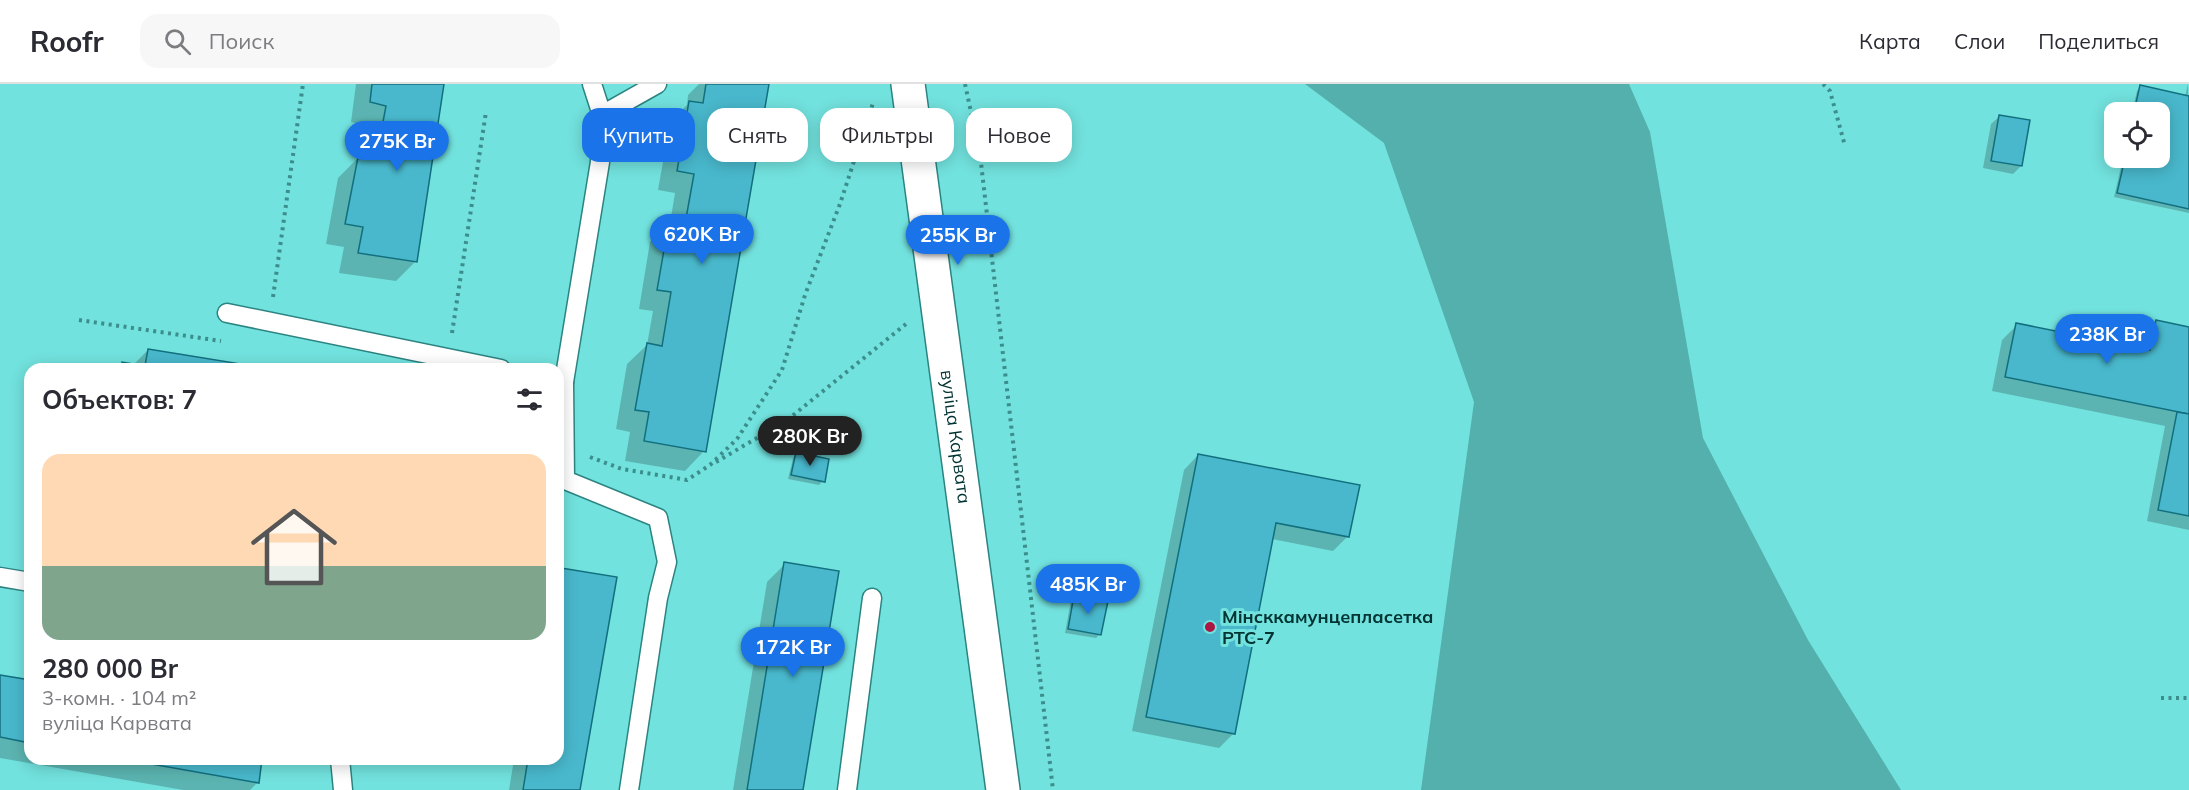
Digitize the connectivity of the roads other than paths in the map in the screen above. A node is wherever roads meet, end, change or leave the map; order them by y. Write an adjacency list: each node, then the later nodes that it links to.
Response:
1 (592, 84): 4 (lane)
2 (657, 84): 5 (lane)
3 (908, 84): 18 (street, вуліца Карвата)
4 (600, 108)
5 (614, 108)
6 (600, 162): 9 (lane)
7 (227, 313): 8 (lane)
8 (472, 363)
9 (564, 364)
10 (564, 431): 16 (lane)
11 (0, 577): 12 (lane)
12 (24, 581)
13 (872, 598): 17 (lane)
14 (341, 765): 15 (lane)
15 (343, 790)
16 (628, 790)
17 (847, 790)
18 (1004, 790)

